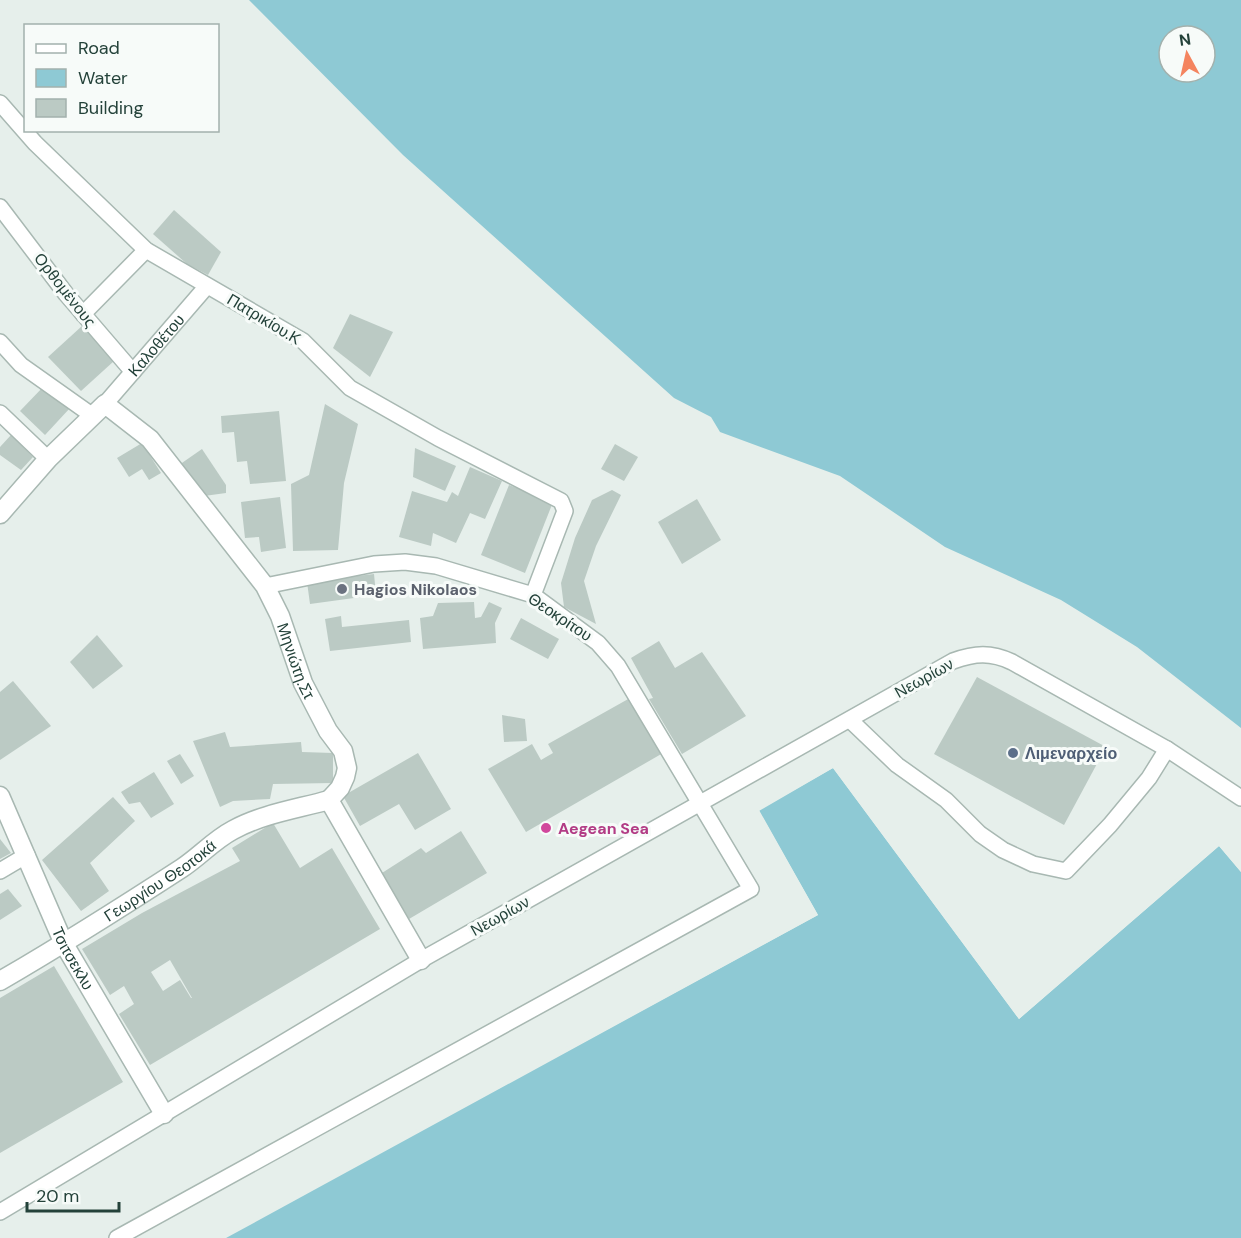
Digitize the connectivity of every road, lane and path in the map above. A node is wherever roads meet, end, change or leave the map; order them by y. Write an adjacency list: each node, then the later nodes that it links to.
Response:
1 (0, 103): 2 (lane, Πατρικίου.Κ)
2 (24, 130)
3 (25, 132): 5 (lane, Πατρικίου.Κ)
4 (0, 207): 7 (lane, Ορθομένους)
5 (146, 250): 6 (lane, Πατρικίου.Κ); 7 (lane)
6 (207, 285): 9 (lane, Καλοθέτου); 15 (lane, Πατρικίου.Κ)
7 (83, 314): 9 (lane, Ορθομένους)
8 (0, 342): 10 (lane)
9 (133, 372): 10 (lane, Καλοθέτου)
10 (99, 410): 12 (street, Καλοθέτου); 14 (street, Μηνιώτη.Στ)
11 (0, 413): 12 (lane)
12 (48, 459): 13 (street, Καλοθέτου)
13 (0, 514)
14 (265, 586): 15 (lane, Θεοκρίτου); 20 (street, Μηνιώτη.Στ)
15 (533, 595): 21 (lane, Θεοκρίτου)
16 (850, 720): 17 (lane, Νεωρίων); 17 (lane); 21 (lane, Νεωρίων)
17 (1167, 749): 19 (lane, Νεωρίων)
18 (0, 796): 22 (street, Τσιτσεκλυ)
19 (1241, 798)
20 (329, 800): 24 (street, Γεωργίου Θεοτοκά); 25 (street)
21 (702, 803): 25 (lane, Νεωρίων); 29 (lane, Θεοκρίτου)
22 (27, 855): 23 (lane); 24 (street, Τσιτσεκλυ)
23 (0, 871)
24 (64, 944): 26 (street, Γεωργίου Θεοτοκά); 27 (street, Τσιτσεκλυ)
25 (421, 960): 27 (lane, Νεωρίων)
26 (0, 981)
27 (164, 1114): 28 (lane, Νεωρίων)
28 (0, 1212)
29 (117, 1238)

